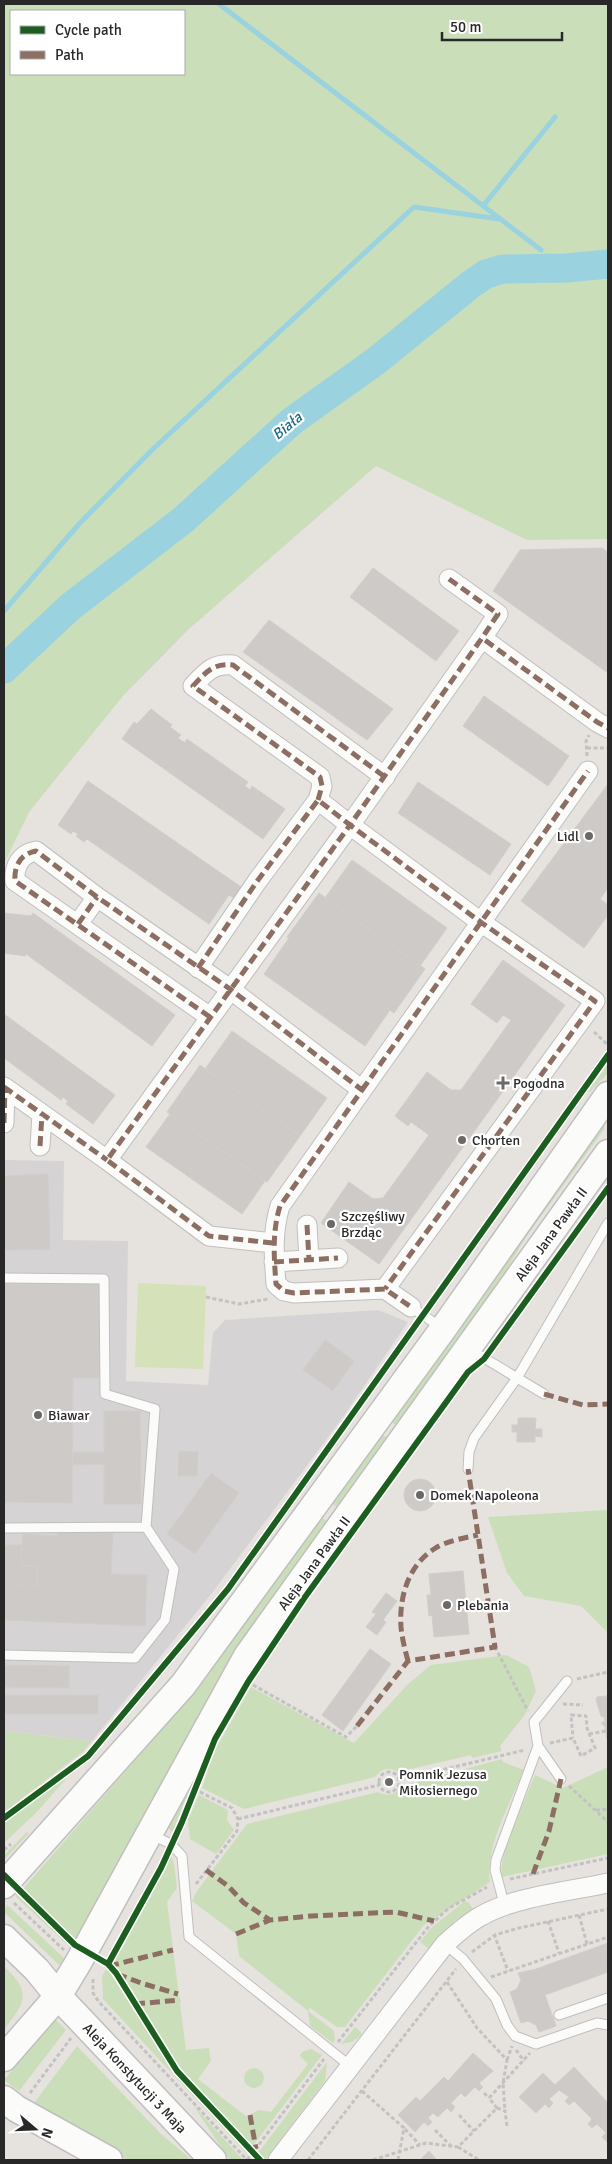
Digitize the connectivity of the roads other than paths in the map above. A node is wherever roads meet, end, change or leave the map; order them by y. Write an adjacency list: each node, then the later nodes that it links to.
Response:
1 (449, 579): 2 (street)
2 (482, 638): 3 (street); 5 (street)
3 (603, 725)
4 (588, 771): 9 (street)
5 (385, 777): 6 (street); 7 (street)
6 (318, 800): 7 (street); 11 (street)
7 (350, 825): 9 (street); 12 (street)
8 (97, 897): 10 (street); 10 (street); 11 (street)
9 (482, 923): 15 (street); 29 (street)
10 (78, 924): 13 (street)
11 (198, 968): 12 (street)
12 (230, 989): 13 (street); 15 (street)
13 (210, 1017): 21 (street)
14 (4, 1087): 17 (street); 18 (street)
15 (362, 1090): 24 (street)
16 (604, 1109): 31 (main road)
17 (42, 1114): 19 (street); 21 (street)
18 (4, 1123)
19 (40, 1146)
20 (608, 1153): 32 (main road, Aleja Jana Pawła II)
21 (107, 1160): 24 (street)
22 (608, 1223): 33 (lane)
23 (307, 1225): 26 (street)
24 (273, 1243): 27 (street)
25 (338, 1258): 26 (street)
26 (309, 1260): 27 (street)
27 (274, 1262): 29 (street)
28 (4, 1278): 36 (lane)
29 (385, 1290): 30 (street)
30 (411, 1307): 31 (lane)
31 (443, 1329): 44 (main road)
32 (469, 1348): 33 (lane); 42 (main road, Aleja Jana Pawła II)
33 (517, 1378): 34 (lane); 35 (lane)
34 (544, 1394)
35 (468, 1469)
36 (146, 1527): 37 (lane); 38 (lane)
37 (4, 1528)
38 (4, 1655)
39 (567, 1681): 40 (lane)
40 (538, 1746): 41 (lane); 45 (lane)
41 (562, 1779)
42 (150, 1834): 48 (main road, Aleja Jana Pawła II); 53 (lane)
43 (608, 1883): 45 (street)
44 (8, 1893)
45 (505, 1907): 47 (street)
46 (4, 1938): 48 (main road, Aleja Konstytucji 3 Maja)
47 (445, 1944): 51 (lane); 53 (street)
48 (58, 1996): 52 (main road, Aleja Jana Pawła II); 56 (main road, Aleja Konstytucji 3 Maja)
49 (608, 1998): 50 (lane)
50 (559, 2015)
51 (608, 2025)
52 (4, 2058)
53 (350, 2066): 57 (street)
54 (11, 2104): 55 (main road)
55 (109, 2160)
56 (213, 2160)
57 (278, 2160)

